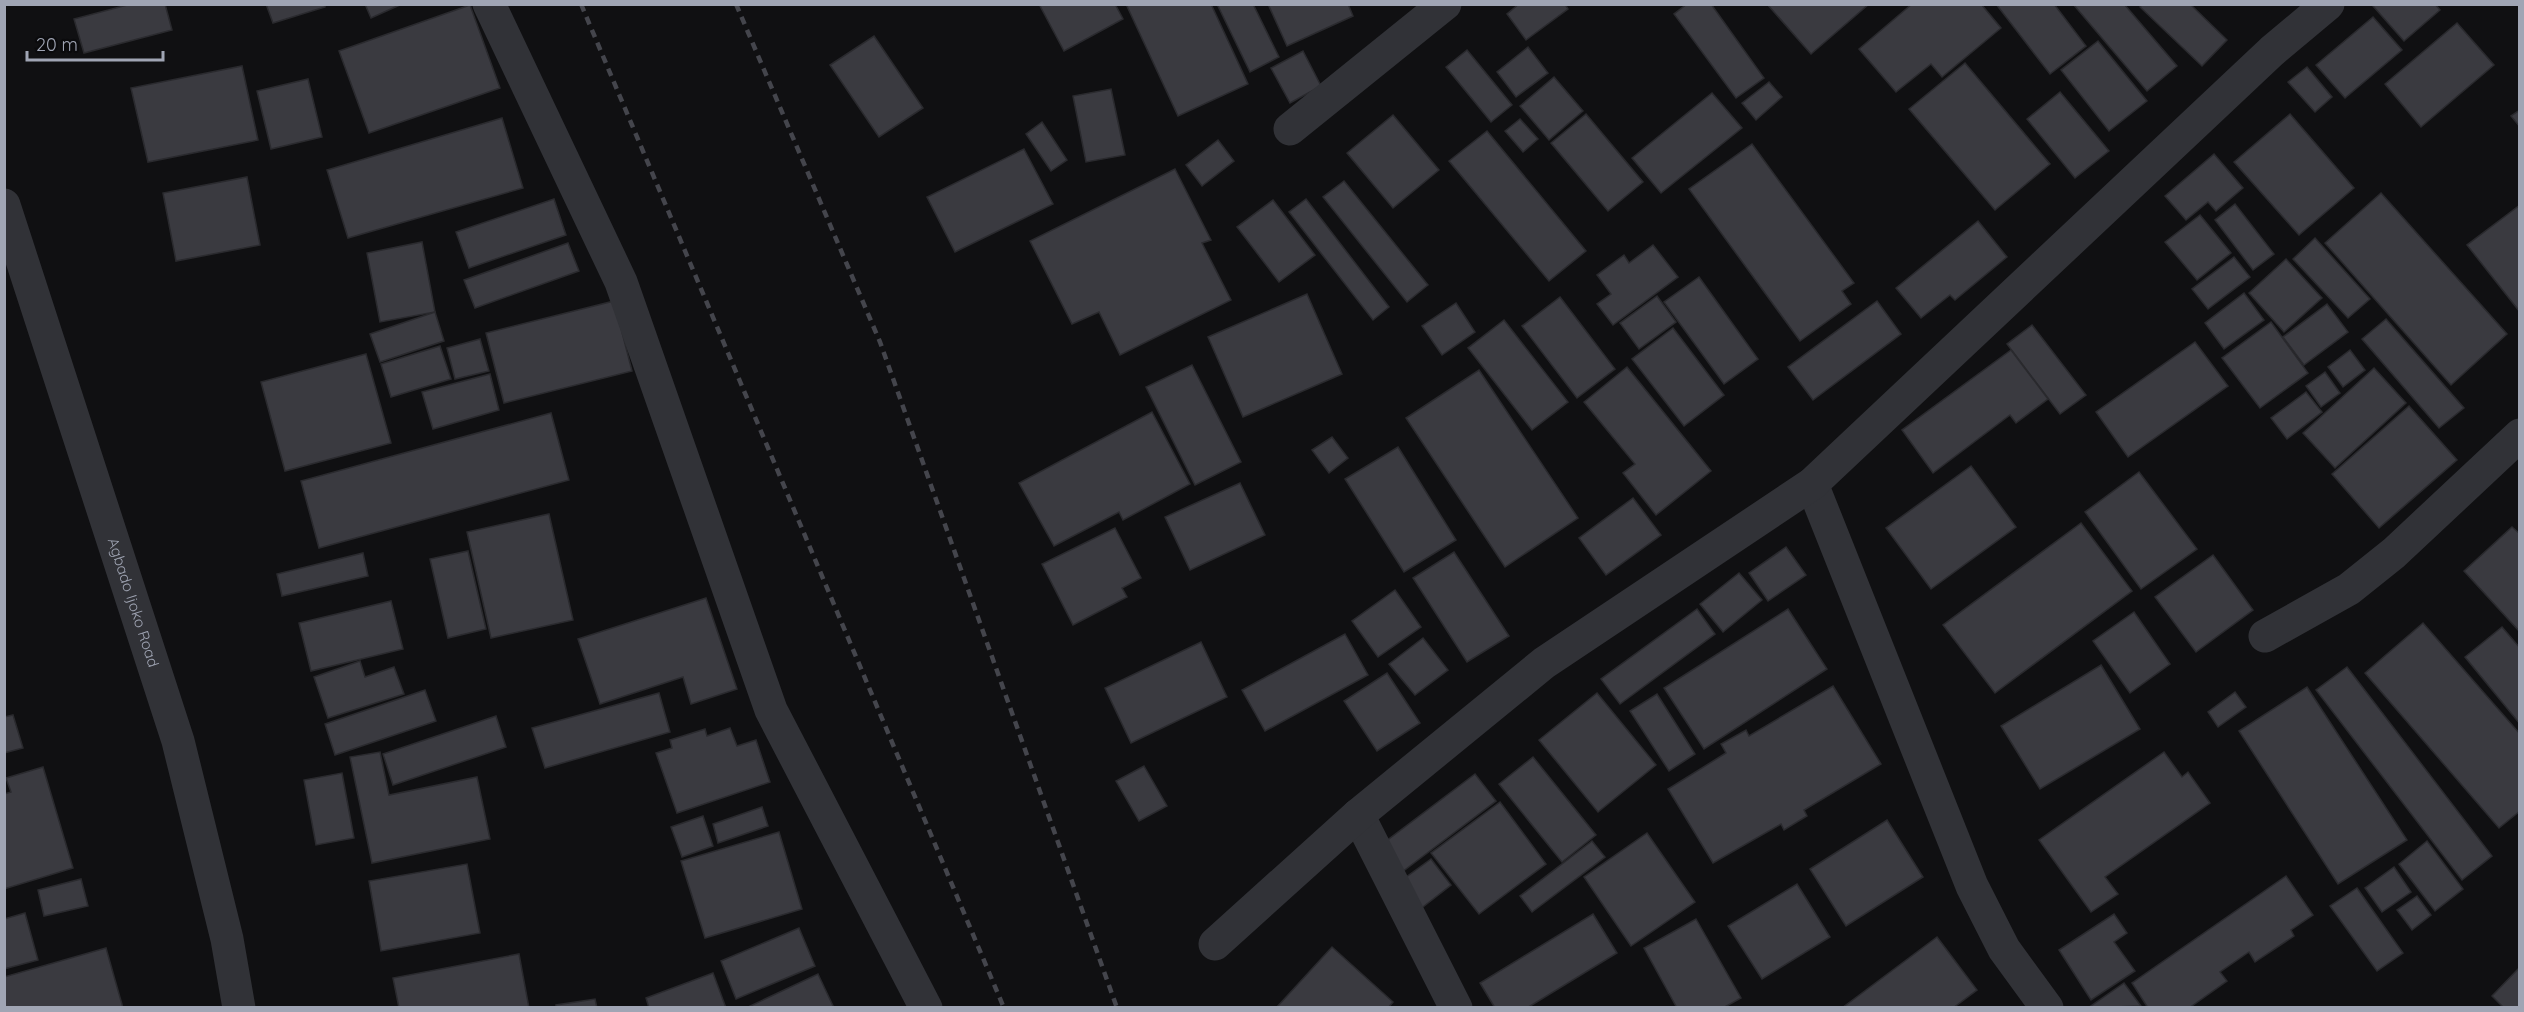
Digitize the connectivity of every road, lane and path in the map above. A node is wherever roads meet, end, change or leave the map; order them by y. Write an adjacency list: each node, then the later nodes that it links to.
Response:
1 (489, 4): 12 (street)
2 (1446, 4): 4 (street)
3 (2328, 4): 7 (street)
4 (1290, 129)
5 (4, 205): 11 (street, Agbado Ijoko Road)
6 (2520, 435): 8 (street)
7 (1812, 484): 9 (street); 14 (street)
8 (2265, 636)
9 (1358, 815): 10 (street); 13 (street)
10 (1215, 944)
11 (239, 1008)
12 (926, 1008)
13 (1456, 1008)
14 (2047, 1008)

